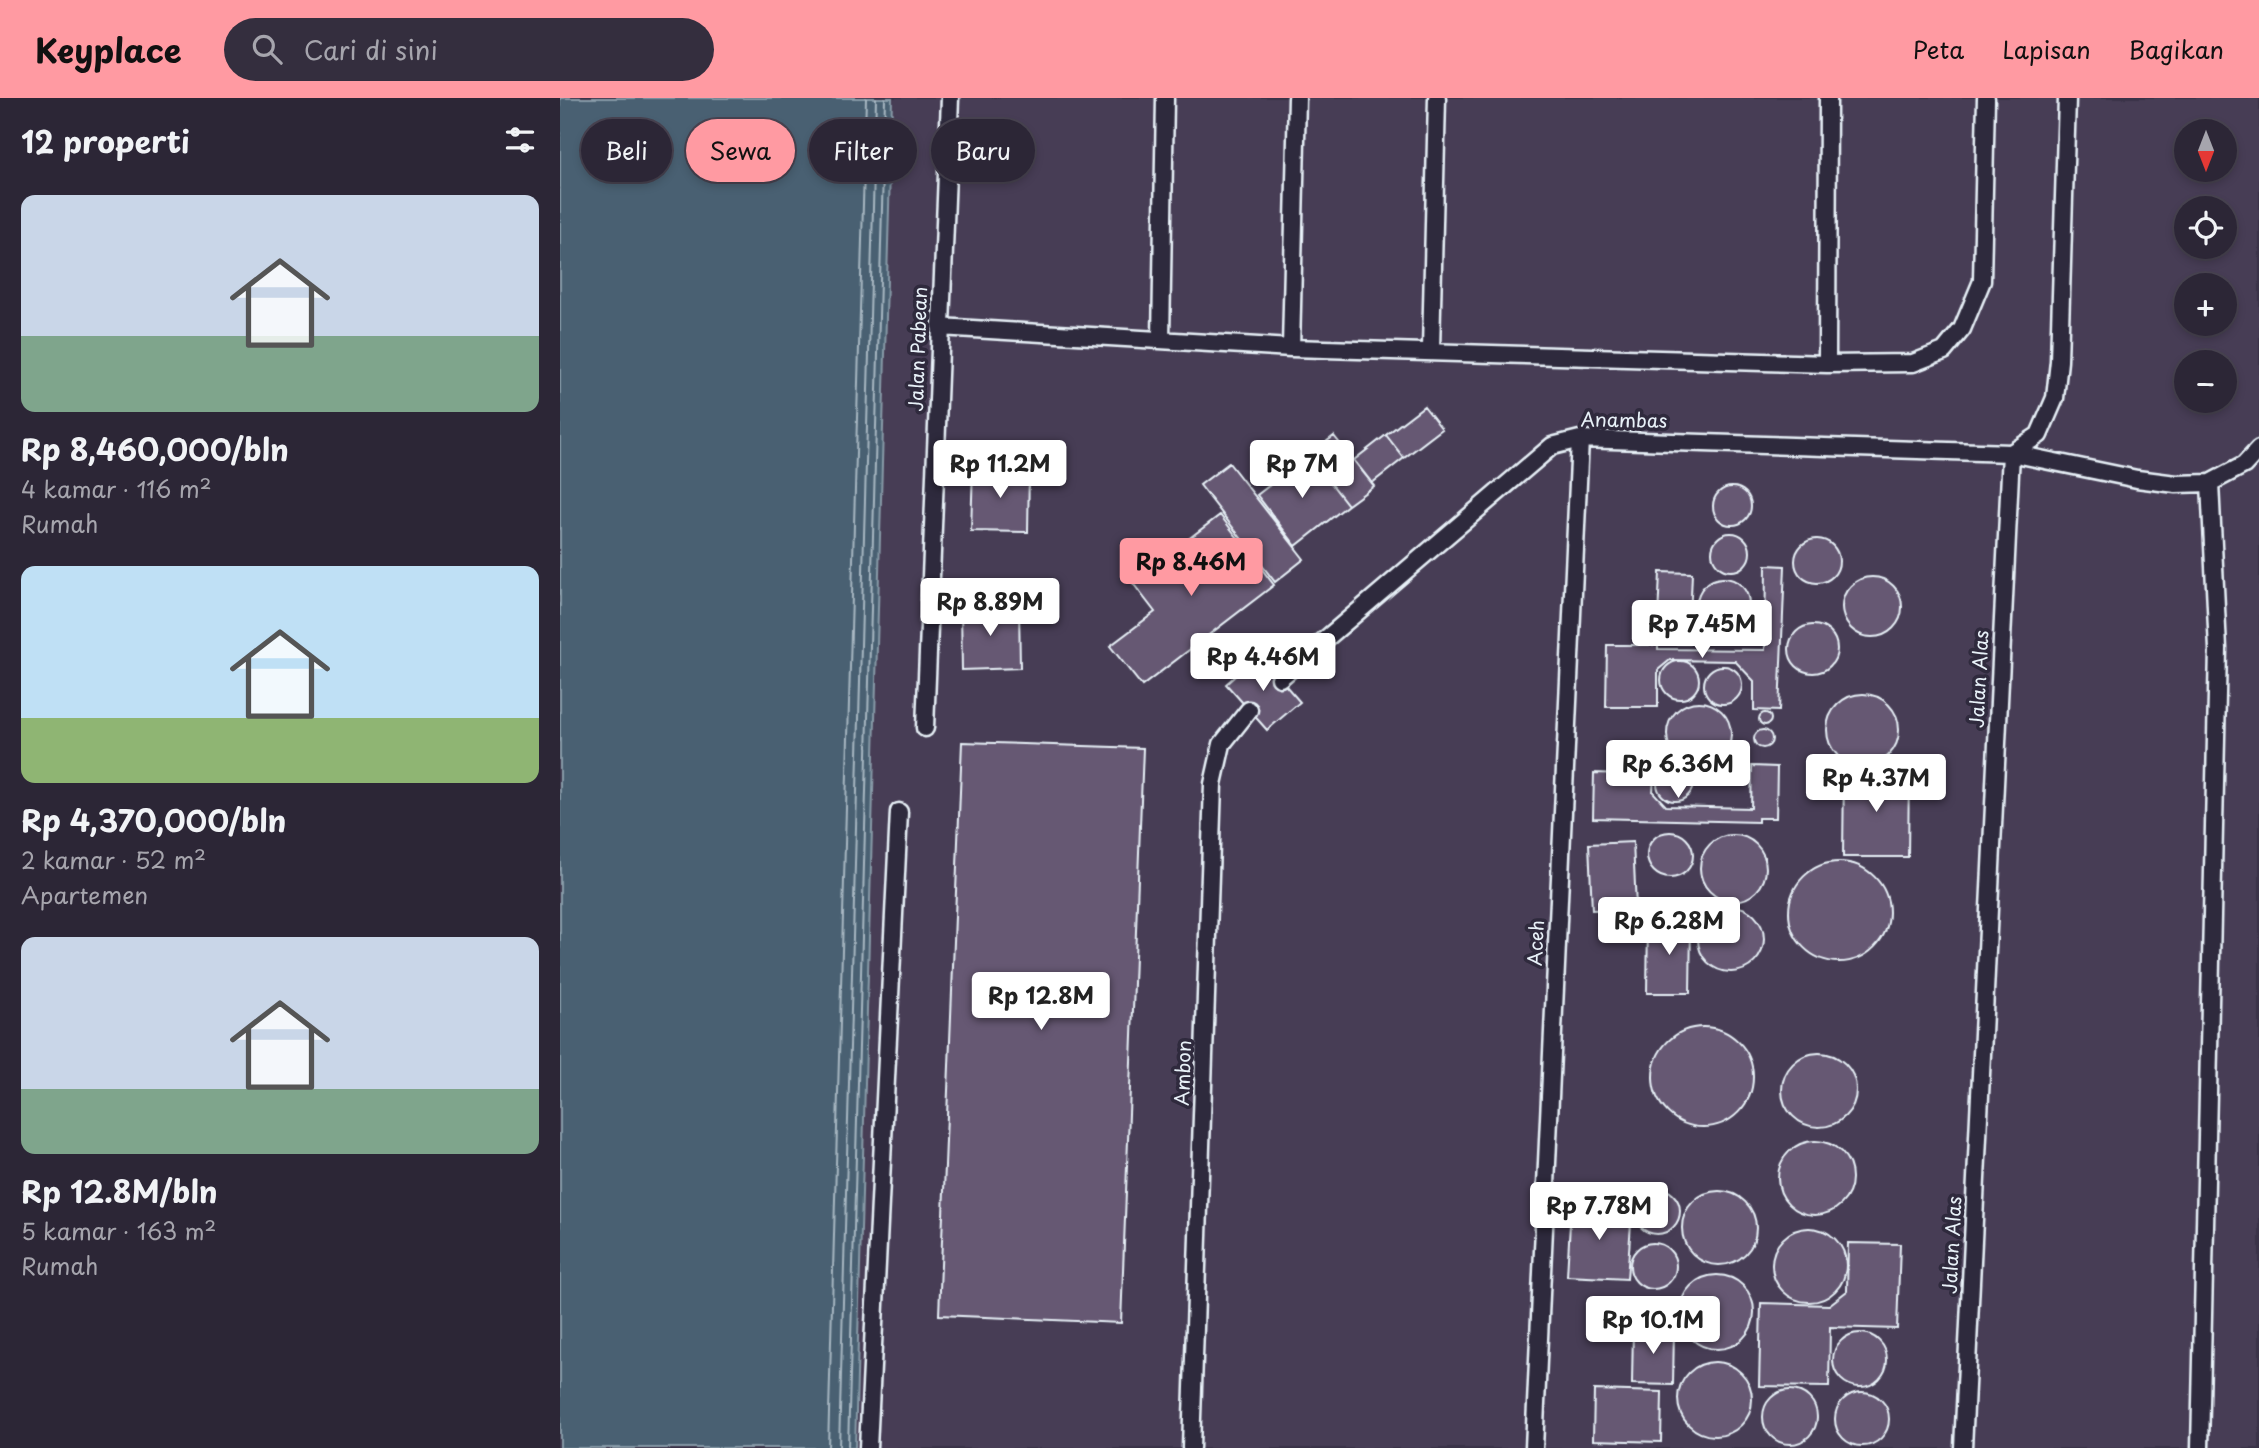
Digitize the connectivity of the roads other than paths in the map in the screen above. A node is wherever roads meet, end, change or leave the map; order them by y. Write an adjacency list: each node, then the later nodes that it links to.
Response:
1 (950, 98): 8 (lane, Jalan Pabean)
2 (1165, 98): 9 (lane)
3 (1297, 98): 10 (lane)
4 (1437, 98): 11 (lane)
5 (1828, 98): 12 (lane)
6 (1986, 98): 12 (lane)
7 (2067, 98): 15 (lane)
8 (940, 327): 9 (lane); 19 (lane, Jalan Pabean)
9 (1161, 340): 10 (lane)
10 (1291, 348): 11 (lane)
11 (1431, 350): 12 (lane)
12 (1827, 364)
13 (1580, 439): 15 (lane, Anambas); 17 (lane, Anambas); 23 (lane, Aceh)
14 (2259, 449): 16 (lane)
15 (2011, 453): 16 (lane, Anambas); 24 (lane, Jalan Alas)
16 (2210, 483): 25 (lane)
17 (1280, 678)
18 (1249, 710): 22 (lane, Ambon)
19 (925, 728)
20 (899, 812): 21 (lane)
21 (869, 1448)
22 (1191, 1448)
23 (1534, 1448)
24 (1963, 1448)
25 (2200, 1448)

